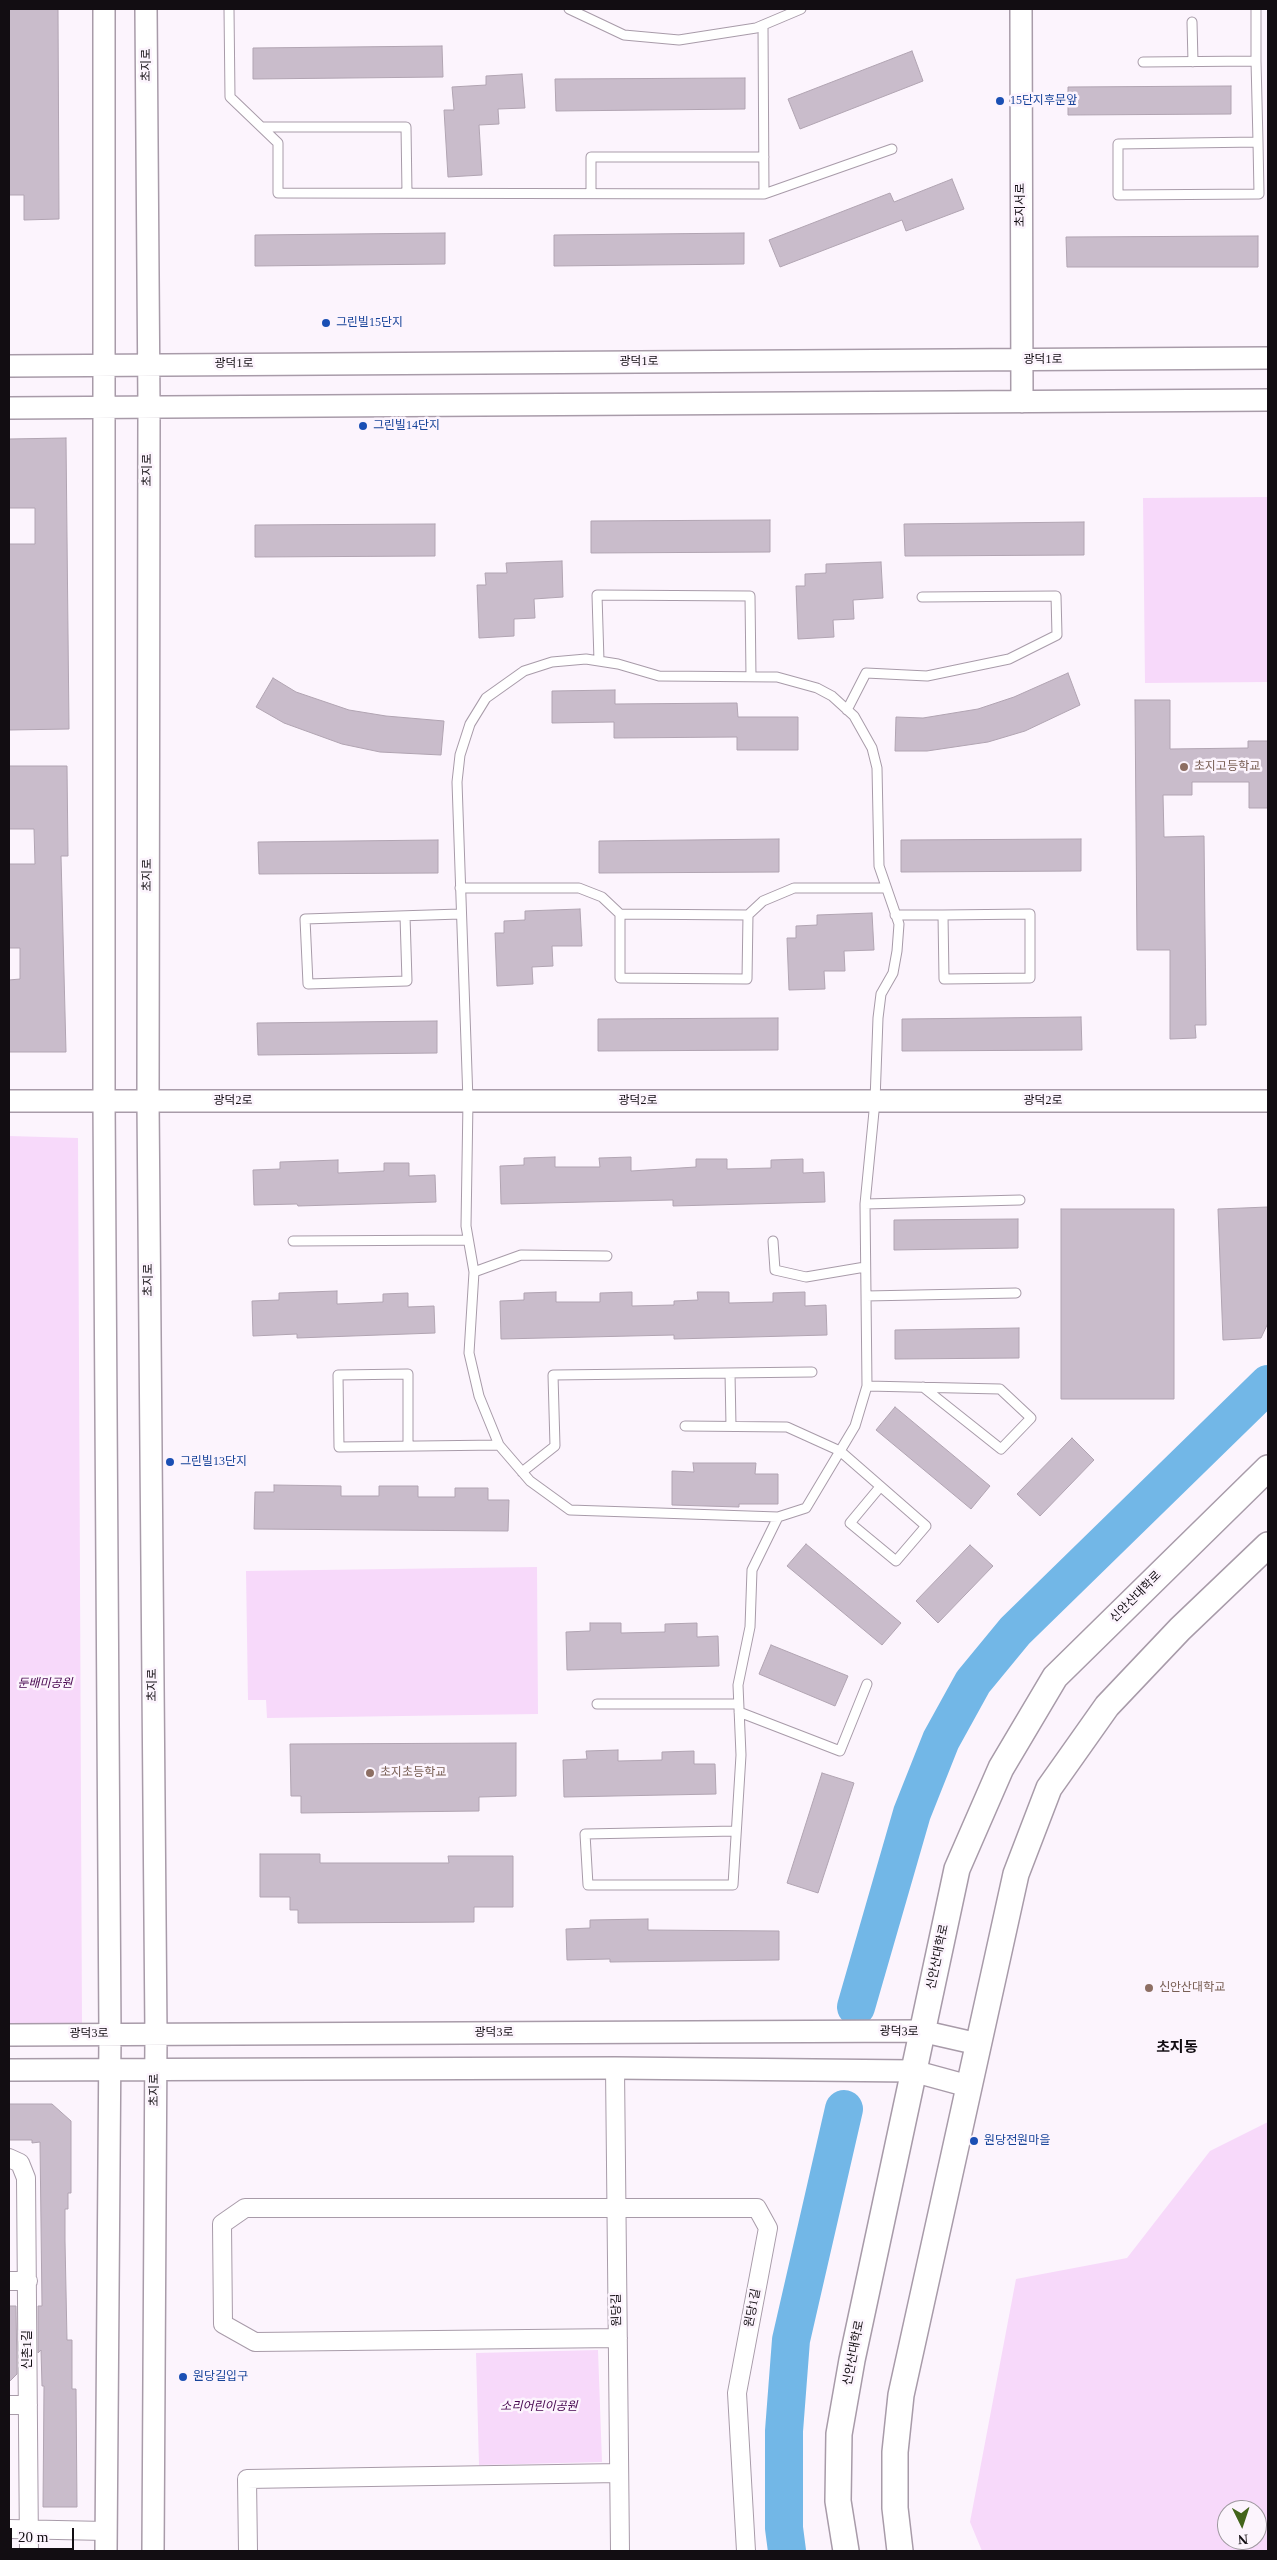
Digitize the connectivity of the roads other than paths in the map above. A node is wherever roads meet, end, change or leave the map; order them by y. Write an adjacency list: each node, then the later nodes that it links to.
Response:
1 (104, 9): 24 (street)
2 (146, 9): 25 (street, 초지로)
3 (229, 9): 13 (lane)
4 (568, 9): 9 (lane)
5 (801, 9): 9 (lane)
6 (1020, 9): 23 (street, 초지서로)
7 (1256, 9): 10 (lane)
8 (1192, 22): 12 (lane)
9 (763, 26): 18 (lane)
10 (1256, 61): 12 (lane); 14 (lane)
11 (1143, 62): 12 (lane)
12 (1193, 62)
13 (262, 127): 19 (lane); 19 (lane)
14 (1258, 131): 15 (lane); 16 (lane)
15 (1268, 131)
16 (1258, 142): 16 (lane)
17 (892, 149): 21 (lane)
18 (764, 157): 20 (lane); 21 (lane)
19 (407, 193): 20 (lane)
20 (592, 193): 21 (lane)
21 (764, 194)
22 (1268, 358): 23 (street, 광덕1로)
23 (1021, 360): 25 (street, 광덕1로); 28 (street, 초지서로)
24 (104, 365): 25 (street, 광덕1로); 26 (street, 광덕1로); 29 (street)
25 (148, 365): 30 (street, 초지로)
26 (9, 366)
27 (1268, 400): 28 (street)
28 (1022, 402): 30 (street)
29 (104, 407): 30 (street); 31 (street); 46 (street)
30 (148, 407): 47 (street, 초지로)
31 (9, 408)
32 (922, 597): 35 (lane)
33 (599, 661): 34 (lane); 34 (lane); 36 (lane)
34 (751, 677): 35 (lane)
35 (847, 710): 37 (lane)
36 (460, 888): 38 (lane); 39 (lane)
37 (885, 888): 40 (lane); 41 (lane)
38 (460, 914): 43 (lane); 48 (lane)
39 (620, 914): 40 (lane); 40 (lane)
40 (748, 915)
41 (895, 915): 42 (lane); 49 (lane)
42 (944, 915): 42 (lane)
43 (405, 916): 43 (lane)
44 (1268, 1100): 49 (street, 광덕2로)
45 (9, 1101): 46 (street, 광덕2로)
46 (104, 1101): 47 (street, 광덕2로); 79 (street)
47 (148, 1101): 48 (street, 광덕2로); 80 (street, 초지로)
48 (468, 1101): 49 (street, 광덕2로); 53 (lane)
49 (875, 1101): 51 (lane)
50 (1020, 1200): 51 (lane)
51 (865, 1204): 56 (lane)
52 (293, 1240): 53 (lane)
53 (468, 1240): 57 (lane)
54 (773, 1242): 56 (lane)
55 (607, 1256): 57 (lane)
56 (865, 1267): 59 (lane)
57 (474, 1272): 66 (lane)
58 (1016, 1293): 59 (lane)
59 (866, 1296): 62 (lane)
60 (812, 1372): 61 (lane)
61 (730, 1373): 65 (lane); 70 (lane)
62 (867, 1386): 63 (lane); 68 (lane)
63 (924, 1387): 63 (lane)
64 (685, 1426): 65 (lane)
65 (731, 1426): 68 (lane)
66 (499, 1445): 67 (lane); 70 (lane)
67 (408, 1446): 67 (lane)
68 (840, 1451): 71 (lane); 72 (lane)
69 (1268, 1468): 78 (main road, 신안산대학로)
70 (522, 1472): 72 (lane)
71 (880, 1487): 71 (lane)
72 (778, 1517): 76 (lane)
73 (1268, 1545): 82 (main road)
74 (867, 1684): 76 (lane)
75 (598, 1704): 76 (lane)
76 (738, 1708): 77 (lane)
77 (736, 1831): 77 (lane)
78 (921, 2032): 80 (street, 광덕3로); 82 (street, 광덕3로); 87 (main road, 신안산대학로)
79 (110, 2034): 80 (street, 광덕3로); 81 (street, 광덕3로); 85 (street)
80 (156, 2034): 86 (street, 초지로)
81 (9, 2035)
82 (978, 2044): 88 (main road)
83 (615, 2068): 86 (street); 87 (street); 90 (street, 원당길)
84 (9, 2070): 85 (street)
85 (109, 2070): 86 (street); 99 (street)
86 (155, 2070): 101 (street, 초지로)
87 (913, 2071): 88 (street); 105 (main road, 신안산대학로)
88 (968, 2086): 106 (main road)
89 (9, 2158): 92 (street, 신촌1길)
90 (616, 2210): 93 (street, 원당길); 93 (street); 104 (street, 원당1길)
91 (9, 2281): 92 (street)
92 (28, 2281): 95 (street, 신촌1길)
93 (618, 2338): 96 (street, 원당길)
94 (9, 2405): 95 (street)
95 (28, 2405): 98 (street, 신촌1길)
96 (619, 2473): 102 (street); 103 (street, 원당길)
97 (9, 2529): 98 (street)
98 (29, 2529): 99 (street); 100 (street, 신촌1길)
99 (106, 2541)
100 (29, 2551)
101 (153, 2551)
102 (248, 2551)
103 (620, 2551)
104 (746, 2551)
105 (846, 2551)
106 (900, 2551)

